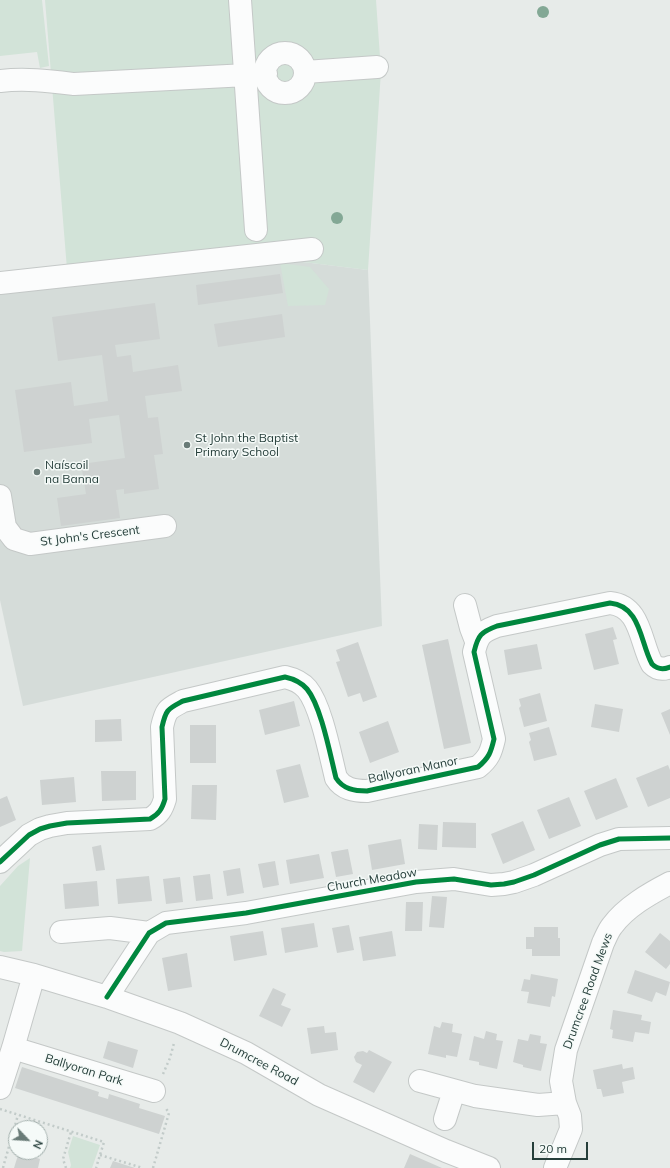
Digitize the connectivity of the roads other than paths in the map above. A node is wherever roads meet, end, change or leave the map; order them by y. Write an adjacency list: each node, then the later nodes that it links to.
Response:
1 (240, 0): 3 (street)
2 (377, 67): 3 (street)
3 (255, 74): 4 (street); 5 (street)
4 (0, 81)
5 (256, 230)
6 (312, 249): 7 (street)
7 (0, 283)
8 (0, 496): 9 (street, St John's Crescent)
9 (165, 526)
10 (465, 605): 11 (street, Ballyoran Manor)
11 (476, 641): 12 (street); 14 (street, Ballyoran Manor)
12 (670, 667)
13 (670, 838): 17 (street, Church Meadow)
14 (0, 862)
15 (670, 883): 26 (street, Drumcree Road Mews)
16 (61, 932): 17 (street)
17 (149, 933): 20 (street, Church Meadow)
18 (0, 967): 19 (street, Drumcree Road)
19 (34, 975): 20 (street, Drumcree Road); 21 (street)
20 (107, 997): 28 (street, Drumcree Road)
21 (13, 1048): 23 (street); 25 (street, Ballyoran Park)
22 (420, 1081): 24 (street)
23 (0, 1088)
24 (454, 1091): 26 (street); 27 (street)
25 (154, 1092)
26 (565, 1103): 29 (street, Drumcree Road Mews)
27 (445, 1119)
28 (489, 1168)
29 (555, 1168)

